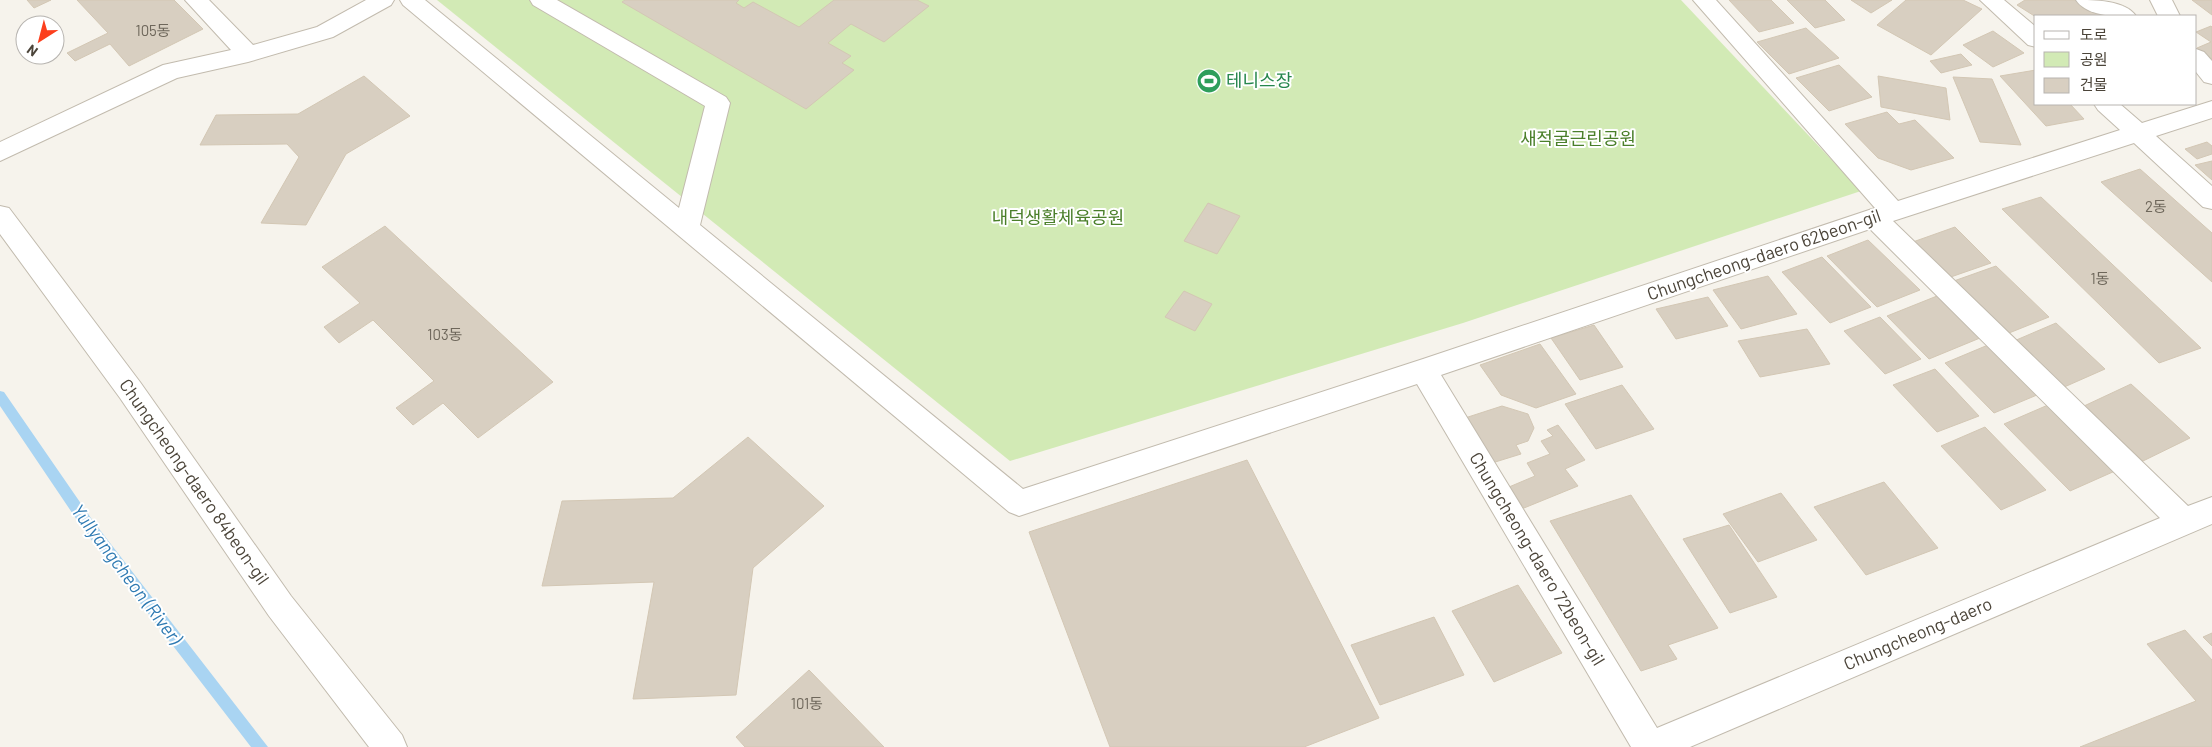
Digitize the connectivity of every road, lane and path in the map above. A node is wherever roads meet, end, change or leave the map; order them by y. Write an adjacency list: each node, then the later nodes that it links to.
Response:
1 (196, 0): 12 (street)
2 (383, 0): 12 (street)
3 (411, 0): 22 (street)
4 (541, 0): 22 (street)
5 (1704, 0): 21 (street, Chungcheong-daero 62beon-gil)
6 (1991, 0): 11 (street)
7 (2087, 0): 9 (street)
8 (2162, 0): 10 (street)
9 (2122, 15)
10 (2169, 15)
11 (2034, 38)
12 (248, 54): 18 (street)
13 (2197, 58): 14 (street)
14 (2212, 76)
15 (2107, 105): 17 (street)
16 (2212, 109): 17 (street)
17 (2139, 133): 19 (street); 21 (street)
18 (0, 152)
19 (2212, 200)
20 (0, 215): 25 (street, Chungcheong-daero 84beon-gil)
21 (1883, 215): 23 (street, Chungcheong-daero 62beon-gil); 24 (street, Chungcheong-daero)
22 (687, 228): 23 (street, Chungcheong-daero 62beon-gil)
23 (1423, 370): 26 (street, Chungcheong-daero 72beon-gil)
24 (2202, 518): 26 (street, Chungcheong-daero)
25 (390, 747)
26 (1651, 747)

